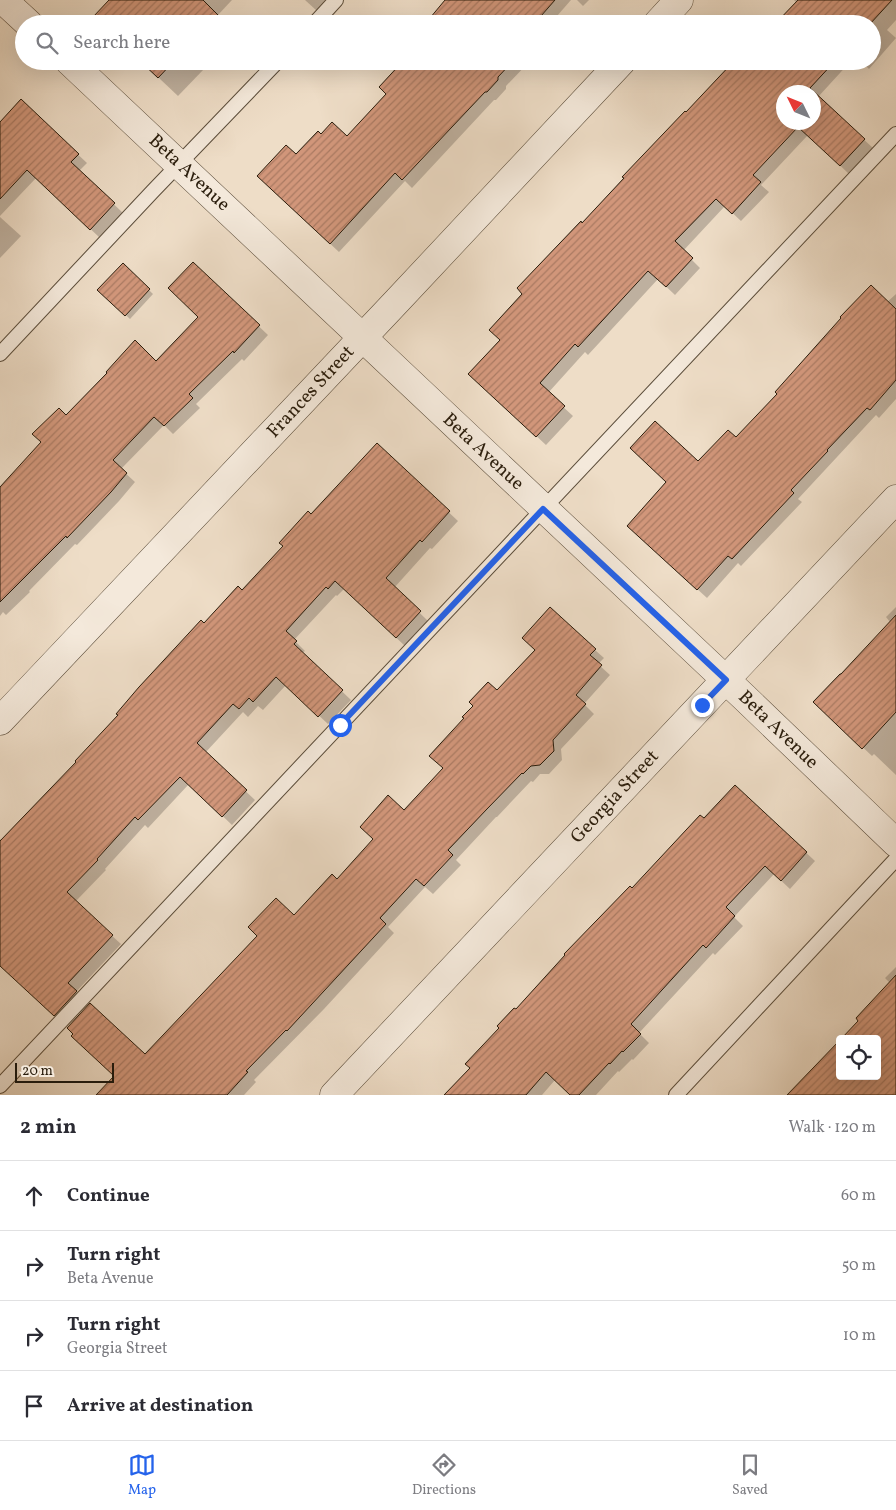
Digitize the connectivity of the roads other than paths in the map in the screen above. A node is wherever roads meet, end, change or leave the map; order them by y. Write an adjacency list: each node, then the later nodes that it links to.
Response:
1 (3, 0): 4 (street)
2 (336, 0): 5 (lane)
3 (679, 0): 6 (street)
4 (19, 15)
5 (322, 15)
6 (665, 15)
7 (79, 70): 11 (street, Beta Avenue)
8 (269, 70): 11 (lane)
9 (614, 70): 12 (street, Frances Street)
10 (896, 134): 15 (lane)
11 (179, 164): 12 (street, Beta Avenue); 13 (lane)
12 (362, 338): 15 (street, Beta Avenue); 17 (street, Frances Street)
13 (0, 354)
14 (896, 499): 16 (street, Georgia Street)
15 (543, 509): 16 (street, Beta Avenue); 20 (lane)
16 (726, 680): 18 (street, Beta Avenue); 21 (street, Georgia Street)
17 (0, 721)
18 (896, 843)
19 (896, 859): 22 (lane)
20 (0, 1086)
21 (334, 1095)
22 (676, 1095)

